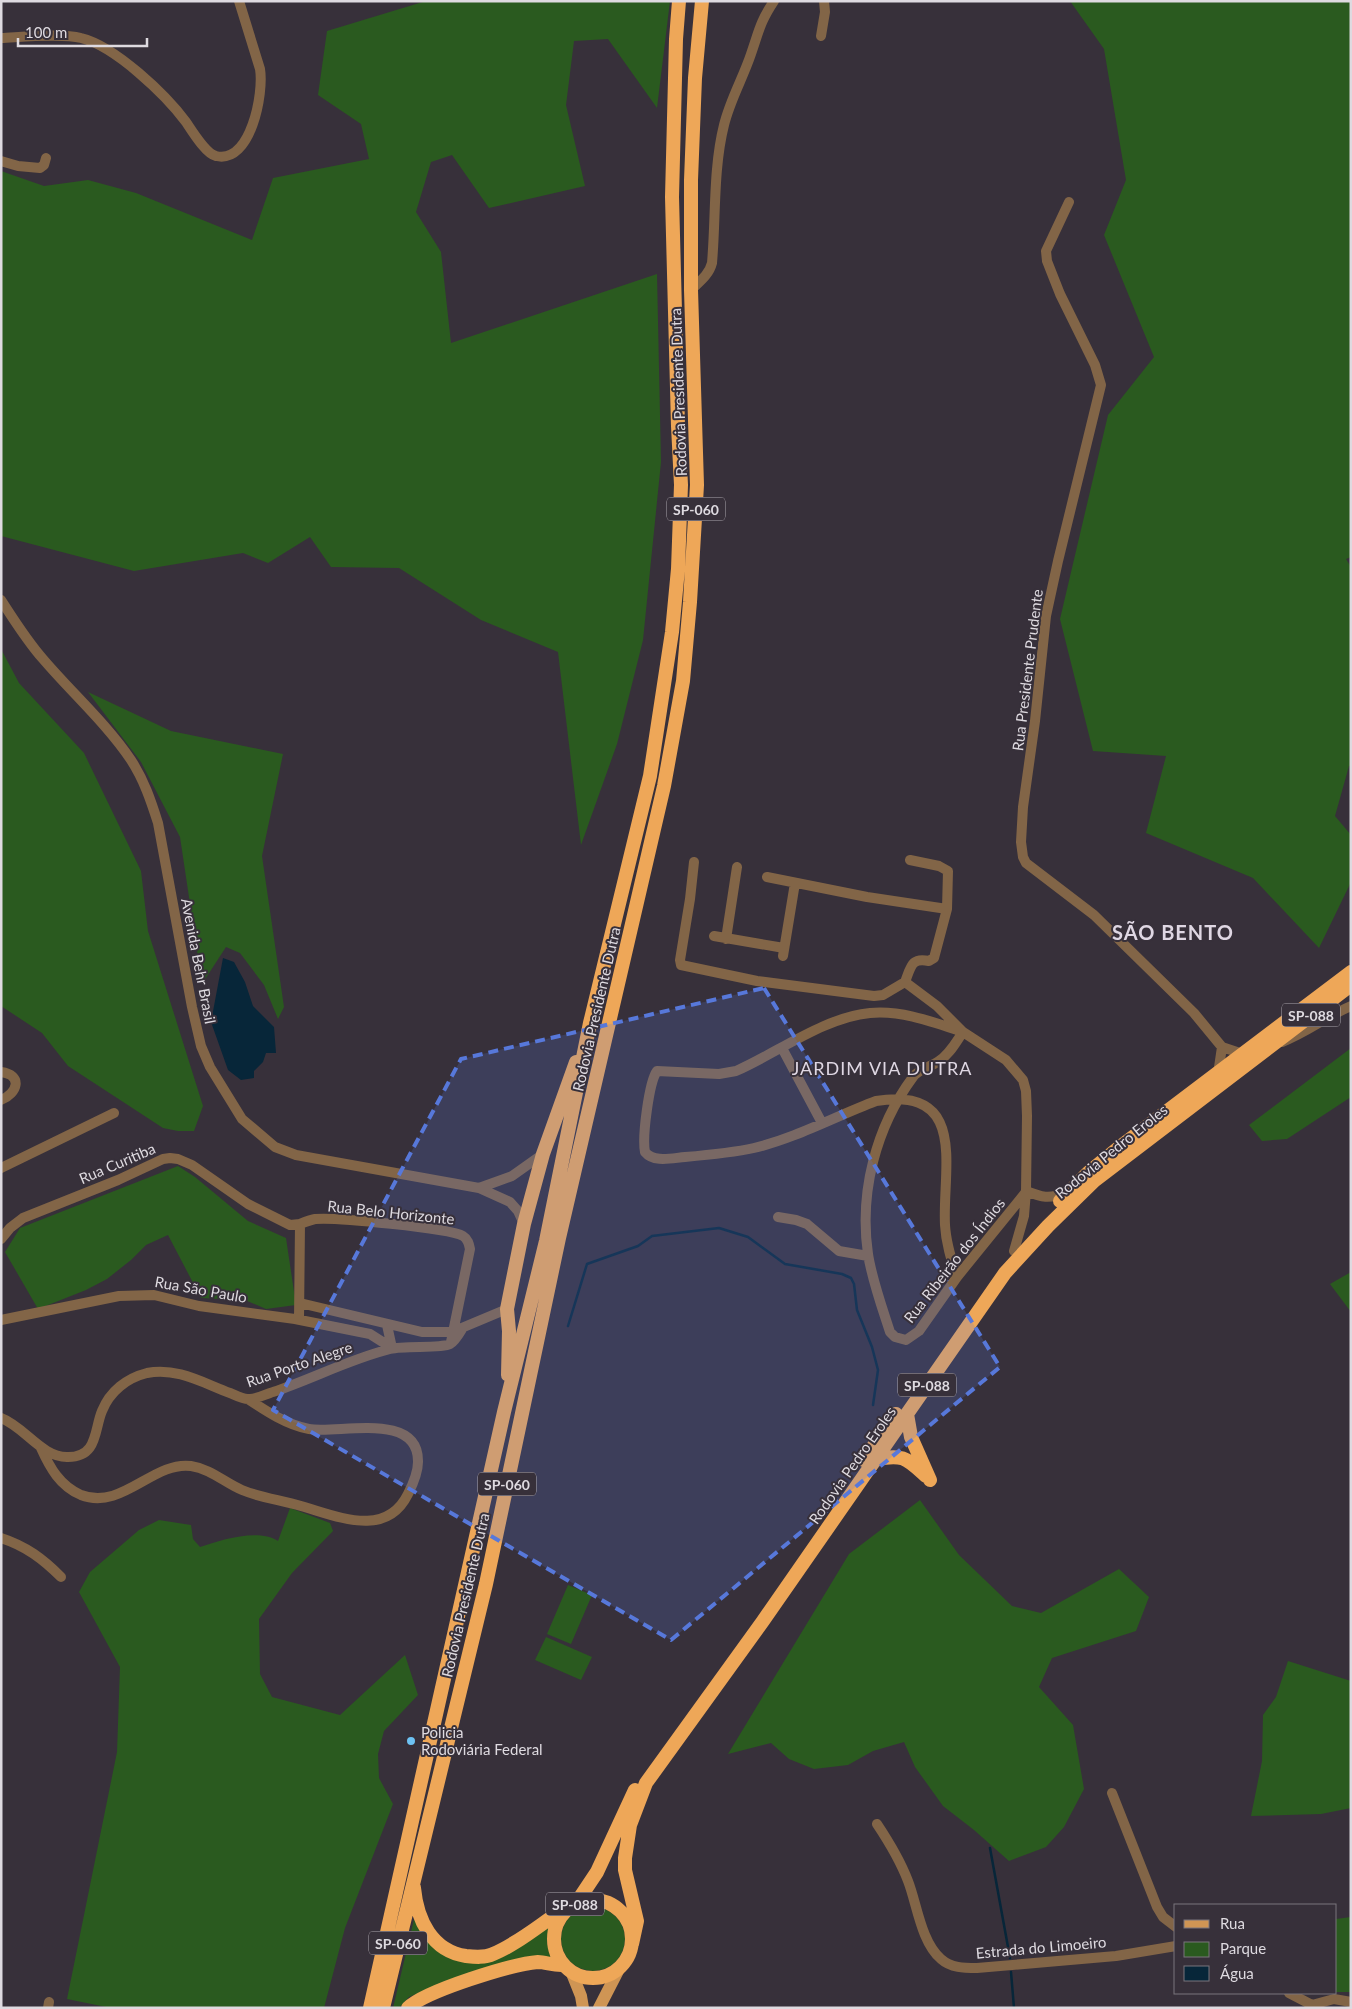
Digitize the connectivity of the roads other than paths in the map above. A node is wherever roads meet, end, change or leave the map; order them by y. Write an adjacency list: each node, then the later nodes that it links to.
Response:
1 (239, 1): 7 (street)
2 (679, 1): 25 (highway, Rodovia Presidente Dutra / SP-060)
3 (702, 1): 11 (highway, Rodovia Presidente Dutra / SP-060)
4 (774, 1): 11 (street)
5 (824, 1): 6 (street)
6 (821, 36)
7 (1, 38)
8 (46, 158): 9 (street)
9 (1, 161)
10 (1069, 202): 28 (street, Rua Presidente Prudente)
11 (691, 290): 66 (highway, Rodovia Presidente Dutra / SP-060)
12 (1, 600): 40 (street, Avenida Behr Brasil)
13 (910, 860): 18 (street)
14 (694, 862): 22 (street)
15 (737, 867): 20 (street)
16 (767, 877): 17 (street)
17 (795, 883): 18 (street); 20 (street)
18 (947, 909): 22 (street)
19 (714, 936): 20 (street)
20 (726, 938)
21 (1351, 972): 30 (highway, Rodovia Pedro Eroles / SP-088)
22 (905, 982): 26 (street)
23 (1351, 985): 27 (highway, Rodovia Pedro Eroles / SP-088)
24 (1351, 1006): 27 (street)
25 (590, 1023): 37 (highway); 57 (highway, Rodovia Presidente Dutra / SP-060)
26 (963, 1032): 29 (street); 34 (street, Rua Ribeirão dos Índios); 41 (street)
27 (1271, 1046): 58 (highway, Rodovia Pedro Eroles / SP-088)
28 (1222, 1047): 30 (street); 32 (street)
29 (782, 1048): 36 (street); 36 (street)
30 (1243, 1054): 32 (highway, Rodovia Pedro Eroles / SP-088)
31 (1, 1072): 33 (street)
32 (1218, 1074): 39 (highway, Rodovia Pedro Eroles / SP-088)
33 (1, 1100)
34 (898, 1100): 36 (street); 47 (street, Rua Ribeirão dos Índios); 48 (street)
35 (114, 1113): 38 (street)
36 (822, 1123)
37 (543, 1154): 40 (street); 44 (highway)
38 (1, 1168)
39 (1073, 1187): 41 (street); 46 (highway, Rodovia Pedro Eroles / SP-088)
40 (479, 1188): 44 (street, Avenida Behr Brasil)
41 (1026, 1191): 46 (street); 48 (street, Rua Ribeirão dos Índios)
42 (778, 1217): 47 (street)
43 (300, 1224): 45 (street, Rua Curitiba); 49 (street); 54 (street, Rua Belo Horizonte)
44 (524, 1224): 50 (highway)
45 (1, 1240)
46 (1014, 1250): 67 (highway, Rodovia Pedro Eroles / SP-088)
47 (868, 1256): 48 (street, Rua Ribeirão dos Índios)
48 (957, 1277)
49 (300, 1303): 52 (street); 53 (street)
50 (507, 1309): 54 (street, Rua Porto Alegre); 57 (highway)
51 (1, 1320): 52 (street, Rua São Paulo)
52 (299, 1320): 55 (street, Rua São Paulo)
53 (387, 1325): 54 (street); 55 (street)
54 (457, 1330): 55 (street, Rua Porto Alegre)
55 (392, 1348): 56 (street, Rua Porto Alegre)
56 (248, 1400): 60 (street, Rua Porto Alegre); 60 (street)
57 (506, 1407): 76 (highway, Rodovia Presidente Dutra / SP-060)
58 (907, 1414): 61 (highway, Rodovia Pedro Eroles / SP-088); 61 (highway)
59 (1, 1418): 60 (street, Rua Porto Alegre)
60 (41, 1448)
61 (876, 1459): 69 (highway, Rodovia Pedro Eroles / SP-088)
62 (1, 1538): 63 (street)
63 (61, 1577)
64 (1112, 1793): 68 (street)
65 (877, 1824): 70 (street, Estrada do Limoeiro)
66 (413, 1878): 67 (highway); 77 (highway, Rodovia Presidente Dutra / SP-060)
67 (572, 1906): 69 (highway, SP-088); 72 (highway, Rodovia Pedro Eroles / SP-088)
68 (1174, 1925)
69 (632, 1944): 71 (highway, Rodovia Pedro Eroles / SP-088)
70 (1174, 1946)
71 (620, 1967): 72 (highway); 80 (main road, Rodovia Pedro Eroles / SP-088)
72 (567, 1968): 78 (highway); 79 (main road, Rodovia Pedro Eroles / SP-088)
73 (1292, 1994): 75 (street)
74 (1351, 2002): 75 (street)
75 (1310, 2006)
76 (370, 2008)
77 (383, 2008)
78 (408, 2008)
79 (583, 2008)
80 (598, 2008)

